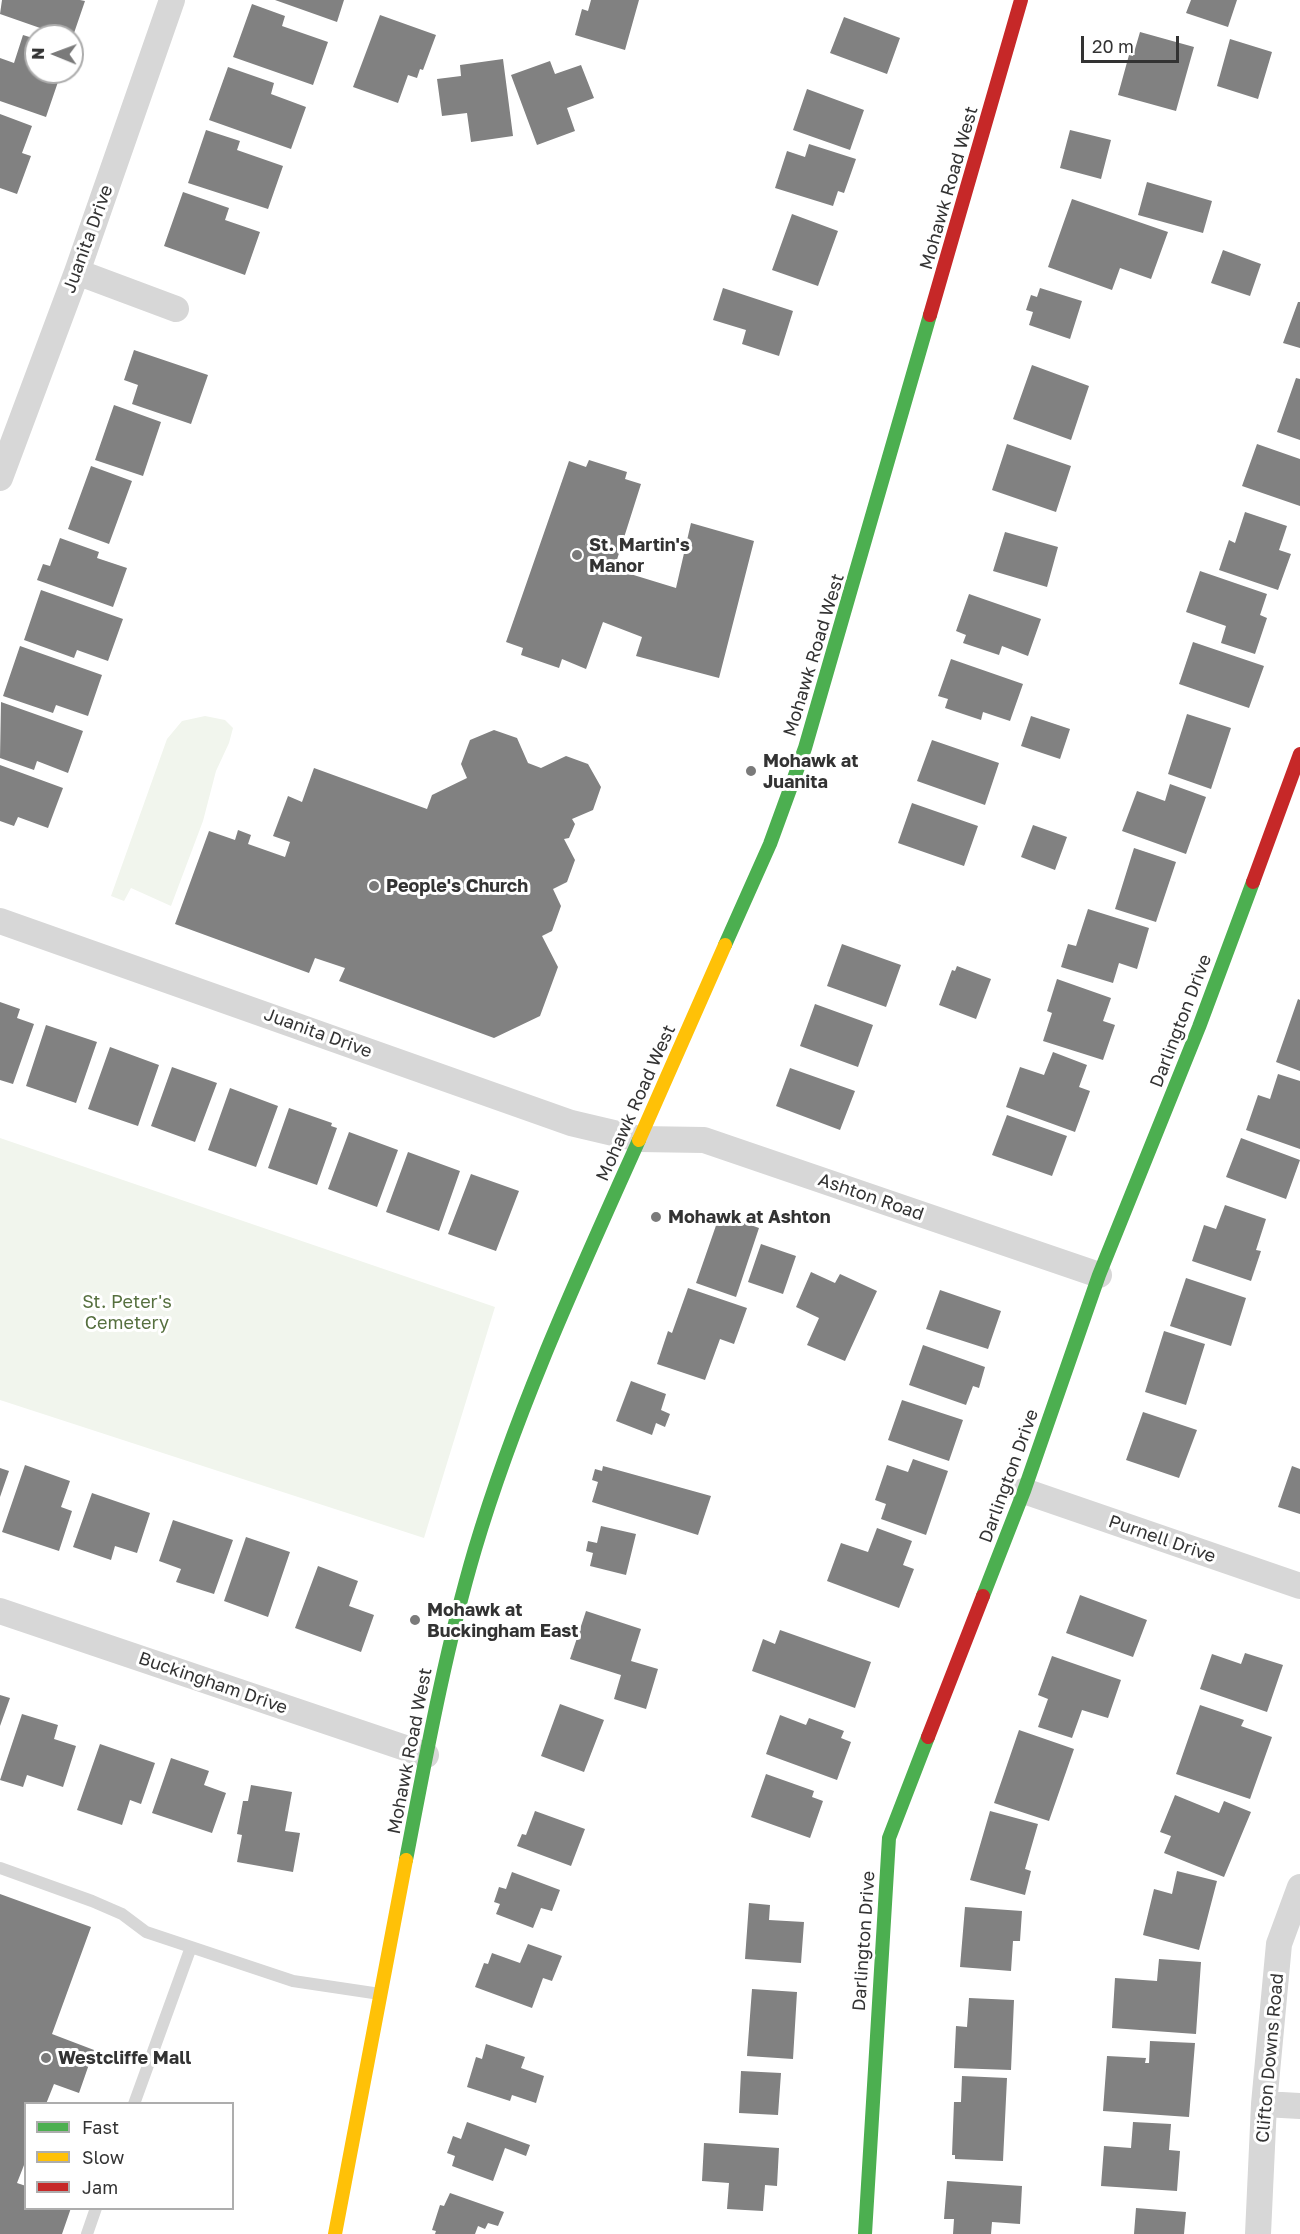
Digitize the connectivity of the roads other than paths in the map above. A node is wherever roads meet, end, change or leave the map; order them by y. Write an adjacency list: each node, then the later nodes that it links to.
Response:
1 (172, 0): 3 (street, Juanita Drive)
2 (1021, 0): 8 (main road, Mohawk Road West)
3 (77, 272): 4 (street); 5 (street, Juanita Drive)
4 (176, 309)
5 (0, 478)
6 (1300, 754): 9 (main road, Darlington Drive)
7 (0, 921): 8 (street, Juanita Drive)
8 (639, 1139): 9 (street, Ashton Road); 13 (main road, Mohawk Road West)
9 (1099, 1275): 10 (main road, Darlington Drive)
10 (1024, 1491): 11 (street, Purnell Drive); 24 (main road, Darlington Drive)
11 (1300, 1586)
12 (0, 1611): 13 (street, Buckingham Drive)
13 (426, 1755): 17 (main road, Mohawk Road West)
14 (0, 1868): 16 (lane)
15 (1300, 1887): 19 (street, Clifton Downs Road)
16 (191, 1947): 17 (lane); 18 (lane)
17 (380, 1994): 23 (main road, Mohawk Road West)
18 (134, 2102)
19 (1264, 2104): 20 (street); 25 (street, Clifton Downs Road)
20 (1300, 2106)
21 (95, 2210): 22 (lane)
22 (87, 2234)
23 (335, 2234)
24 (865, 2234)
25 (1258, 2234)

